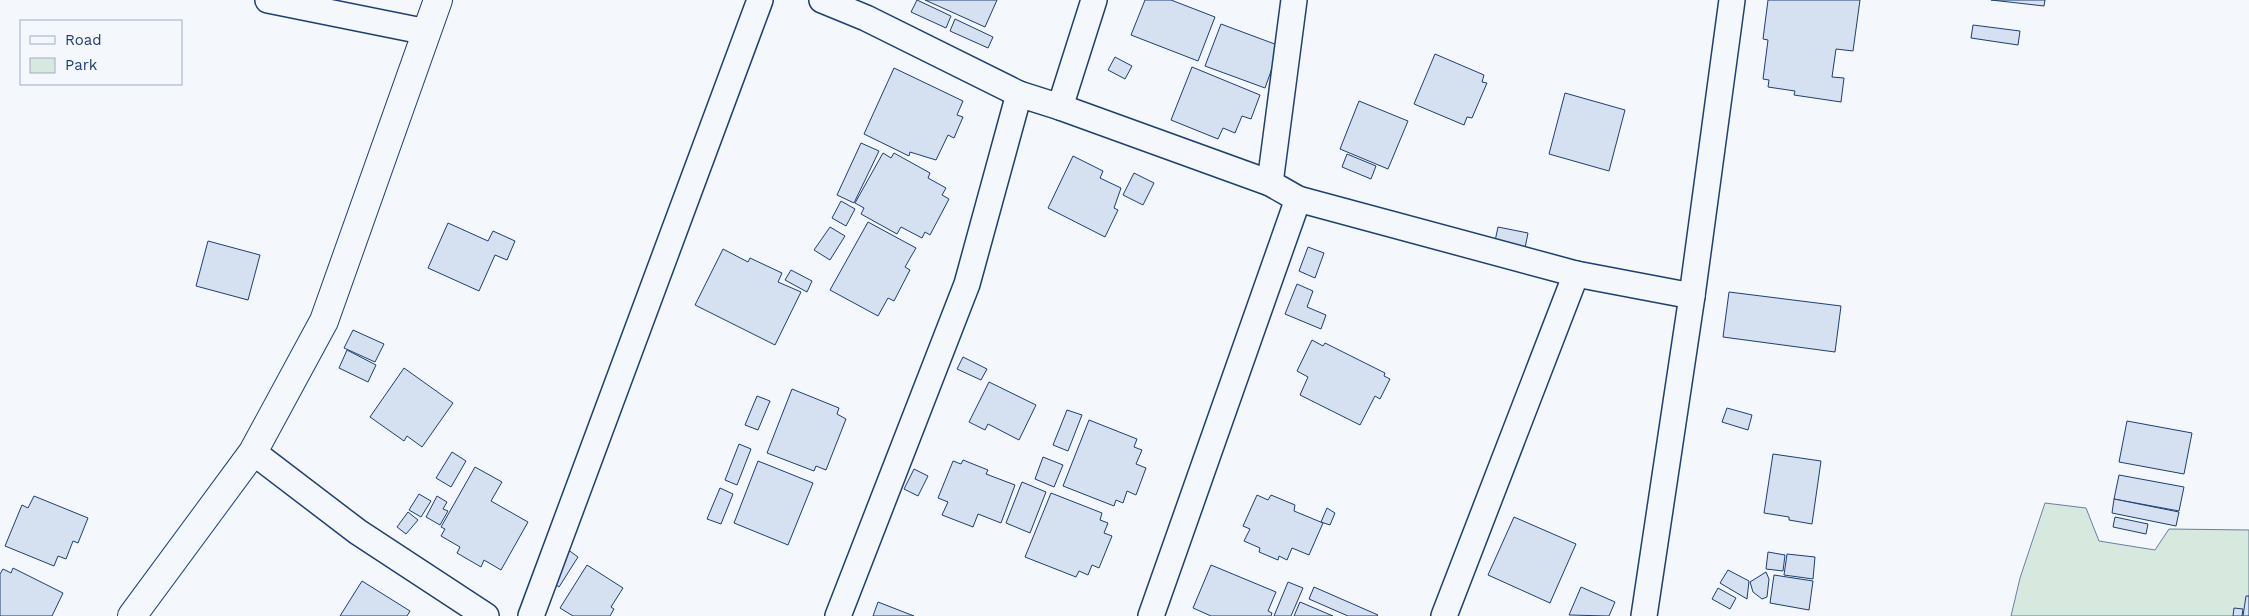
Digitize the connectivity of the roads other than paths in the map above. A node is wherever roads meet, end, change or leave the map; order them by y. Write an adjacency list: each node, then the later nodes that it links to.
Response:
1 (268, 0): 9 (street)
2 (438, 0): 9 (street)
3 (760, 0): 19 (street)
4 (822, 0): 8 (street)
5 (1094, 0): 11 (street)
6 (1294, 0): 12 (street)
7 (1732, 0): 15 (street)
8 (869, 9): 10 (street)
9 (427, 32): 16 (street)
10 (1019, 94): 11 (street); 20 (street)
11 (1060, 107): 12 (street)
12 (1270, 182): 13 (street)
13 (1298, 200): 14 (street); 21 (street)
14 (1576, 274): 15 (street); 22 (street)
15 (1692, 296): 23 (street)
16 (253, 452): 17 (street); 18 (street)
17 (132, 616)
18 (486, 616)
19 (531, 616)
20 (838, 616)
21 (1151, 616)
22 (1444, 616)
23 (1644, 616)

